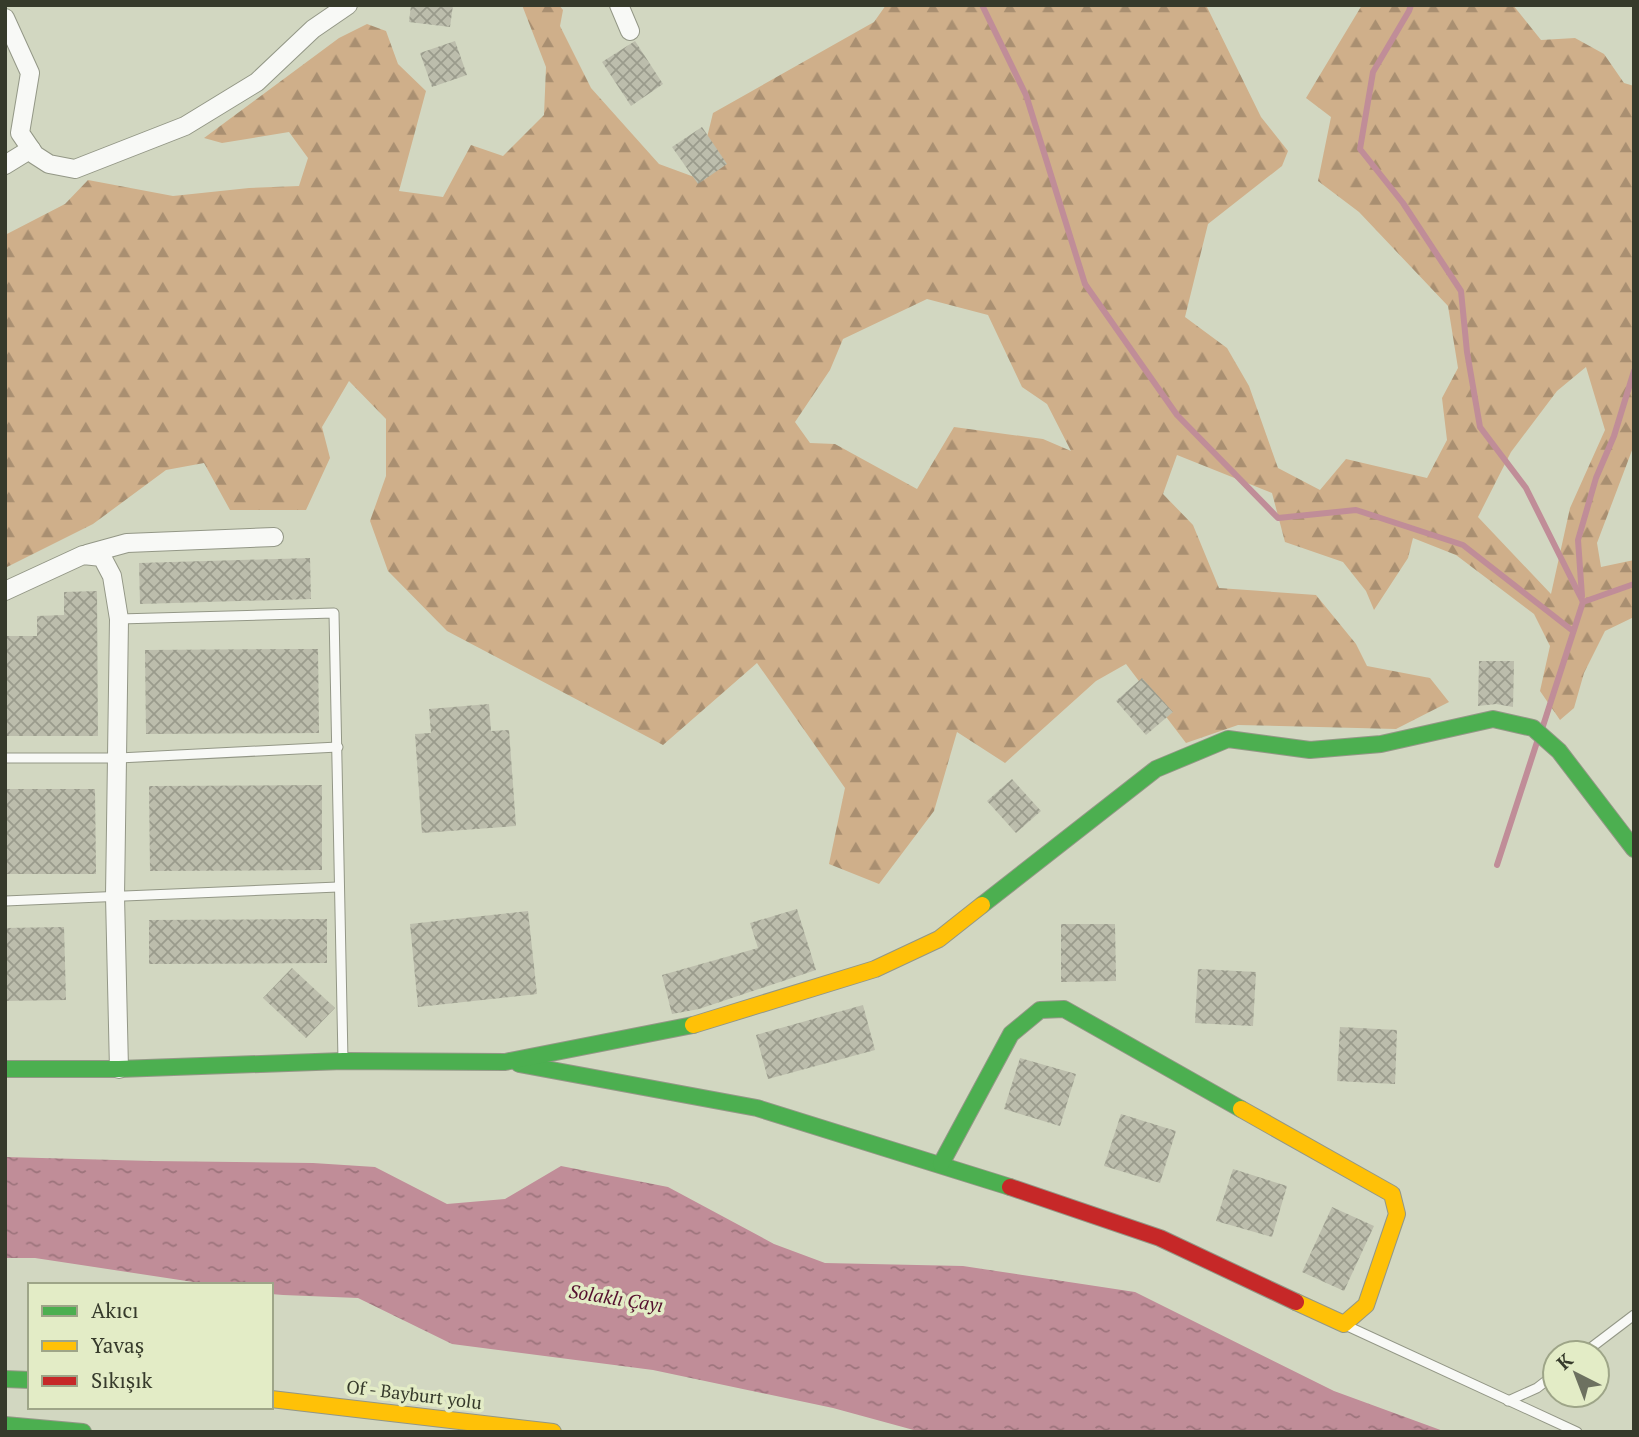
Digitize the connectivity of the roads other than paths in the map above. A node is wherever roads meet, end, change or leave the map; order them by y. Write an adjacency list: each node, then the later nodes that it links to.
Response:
1 (12, 5): 4 (street)
2 (348, 5): 7 (street)
3 (619, 5): 6 (street)
4 (5, 12)
5 (5, 18): 7 (street)
6 (630, 31)
7 (31, 149): 8 (street)
8 (5, 165)
9 (274, 537): 10 (street)
10 (83, 555): 11 (street); 12 (street)
11 (5, 591)
12 (119, 619): 13 (lane); 15 (street)
13 (338, 747): 15 (lane); 17 (lane)
14 (5, 758): 15 (lane)
15 (118, 758): 18 (street)
16 (1634, 849): 21 (main road)
17 (338, 887): 18 (lane); 20 (lane)
18 (115, 896): 19 (lane); 23 (street)
19 (5, 901)
20 (343, 1061): 21 (main road); 23 (main road)
21 (505, 1062): 24 (main road)
22 (5, 1069): 23 (main road)
23 (118, 1069)
24 (941, 1164): 26 (main road); 26 (main road)
25 (1634, 1315): 27 (lane)
26 (1343, 1324): 32 (lane)
27 (1602, 1339)
28 (5, 1379): 29 (main road)
29 (28, 1380)
30 (1541, 1385): 32 (lane)
31 (273, 1399): 35 (main road, Of - Bayburt yolu)
32 (1508, 1401): 36 (lane)
33 (5, 1425): 34 (main road)
34 (82, 1432)
35 (552, 1432)
36 (1577, 1432)

